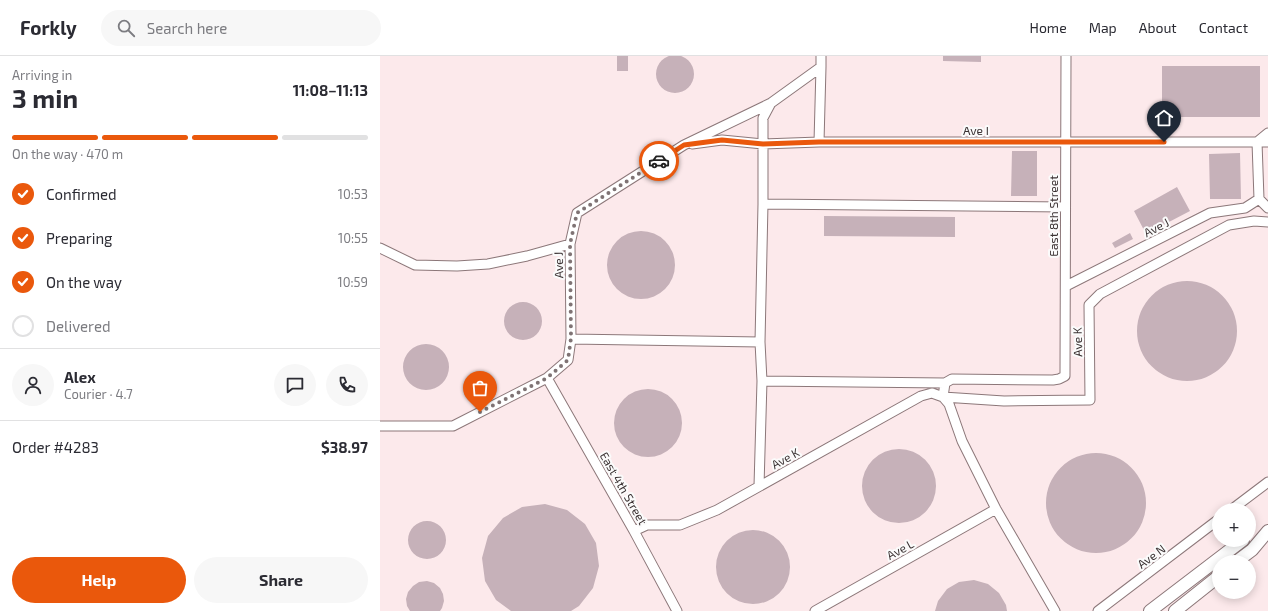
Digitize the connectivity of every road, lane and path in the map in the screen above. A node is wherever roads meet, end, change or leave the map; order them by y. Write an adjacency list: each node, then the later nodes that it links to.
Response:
1 (821, 56): 3 (street)
2 (1066, 56): 7 (street, East 8th Street)
3 (821, 67): 4 (street, Ave J); 6 (street)
4 (771, 103): 10 (street); 11 (street, Ave J)
5 (1268, 133): 8 (street)
6 (819, 142): 7 (street, Ave I); 10 (street, Ave I)
7 (1065, 142): 8 (street, Ave I); 14 (street, East 8th Street)
8 (1257, 142): 9 (street, Ave I); 12 (street)
9 (1268, 142)
10 (763, 144): 11 (street, Ave I); 13 (street)
11 (684, 145): 17 (street, Ave J)
12 (1259, 199): 15 (street); 19 (street, Ave J)
13 (763, 204): 14 (street); 21 (street)
14 (1065, 207): 19 (street, East 8th Street)
15 (1268, 208)
16 (1268, 222): 25 (street, Ave K)
17 (570, 244): 18 (street); 20 (street, Ave J)
18 (380, 248)
19 (1066, 286): 24 (street, East 8th Street)
20 (571, 338): 21 (street); 22 (street, Ave J)
21 (760, 342): 23 (street)
22 (547, 378): 26 (street, Ave J); 32 (street, East 4th Street)
23 (762, 381): 24 (street); 28 (street)
24 (945, 383): 25 (street)
25 (943, 397): 28 (street, Ave K); 30 (street)
26 (380, 426)
27 (1268, 482): 29 (street)
28 (759, 486): 32 (street, Ave K)
29 (1240, 503)
30 (996, 509): 39 (street, Ave L); 40 (street)
31 (1212, 524): 41 (street, Ave N)
32 (634, 530): 38 (street, East 4th Street)
33 (1268, 531): 34 (main road); 36 (main road)
34 (1256, 535)
35 (1234, 547): 42 (main road)
36 (1245, 555)
37 (1212, 582): 43 (main road)
38 (677, 611)
39 (815, 611)
40 (1055, 611)
41 (1098, 611)
42 (1150, 611)
43 (1175, 611)

